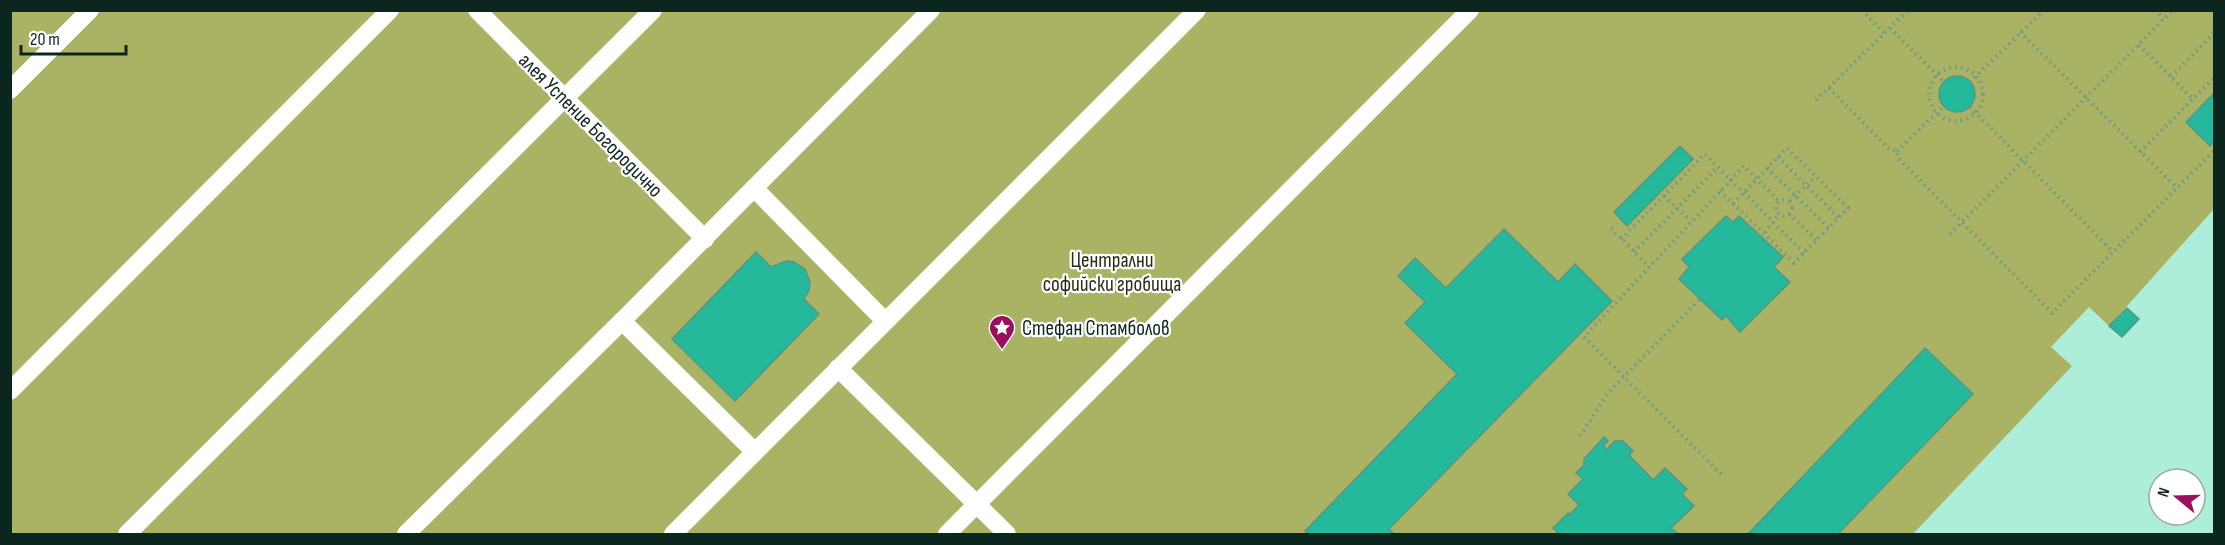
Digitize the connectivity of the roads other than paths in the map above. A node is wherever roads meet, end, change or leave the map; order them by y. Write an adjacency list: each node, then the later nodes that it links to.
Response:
1 (90, 10): 8 (lane)
2 (390, 10): 15 (lane)
3 (477, 10): 9 (lane, алея Успение Богородично)
4 (653, 10): 9 (lane)
5 (931, 10): 10 (lane)
6 (1197, 10): 13 (lane)
7 (1470, 10): 17 (lane)
8 (10, 90)
9 (565, 98): 11 (lane, алея Успение Богородично); 18 (lane)
10 (754, 188): 11 (lane); 13 (lane)
11 (705, 239): 12 (lane)
12 (622, 321): 16 (lane); 19 (lane)
13 (885, 321): 14 (lane)
14 (838, 368): 16 (lane); 17 (lane)
15 (10, 391)
16 (755, 452): 20 (lane)
17 (976, 504): 21 (lane); 22 (lane)
18 (127, 534)
19 (406, 534)
20 (673, 534)
21 (947, 534)
22 (1007, 534)

